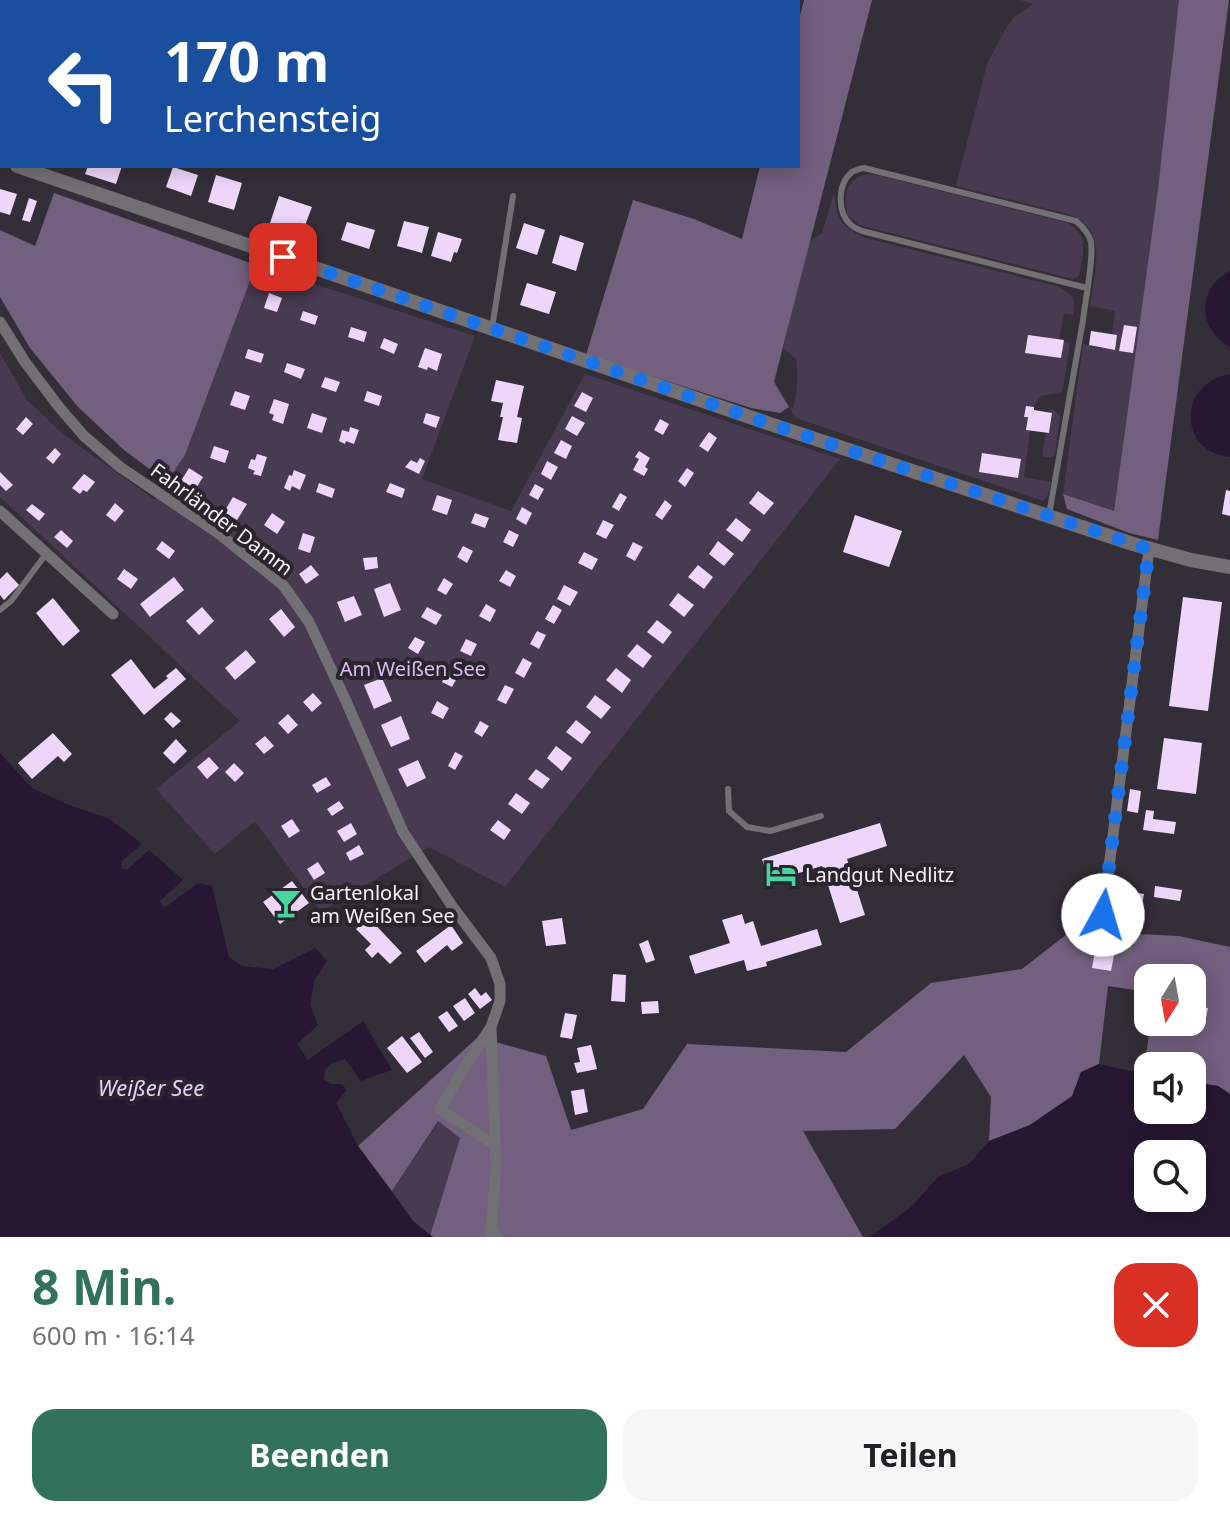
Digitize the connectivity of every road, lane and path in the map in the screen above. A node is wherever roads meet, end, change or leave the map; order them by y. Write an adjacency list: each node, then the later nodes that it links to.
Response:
1 (23, 168): 5 (street)
2 (513, 196): 5 (lane)
3 (1087, 288): 3 (lane); 7 (lane)
4 (0, 322): 16 (street, Fahrländer Damm)
5 (492, 328): 7 (street)
6 (0, 511): 9 (street)
7 (1049, 515): 8 (street)
8 (1149, 549): 10 (street); 15 (street)
9 (46, 554): 11 (lane); 12 (street)
10 (1230, 567)
11 (0, 610)
12 (113, 614)
13 (728, 789): 14 (lane)
14 (821, 816)
15 (1128, 948)
16 (491, 1027): 17 (street, Fahrländer Damm); 17 (street, Fahrländer Damm)
17 (495, 1145): 18 (street, Fahrländer Damm)
18 (497, 1237)

